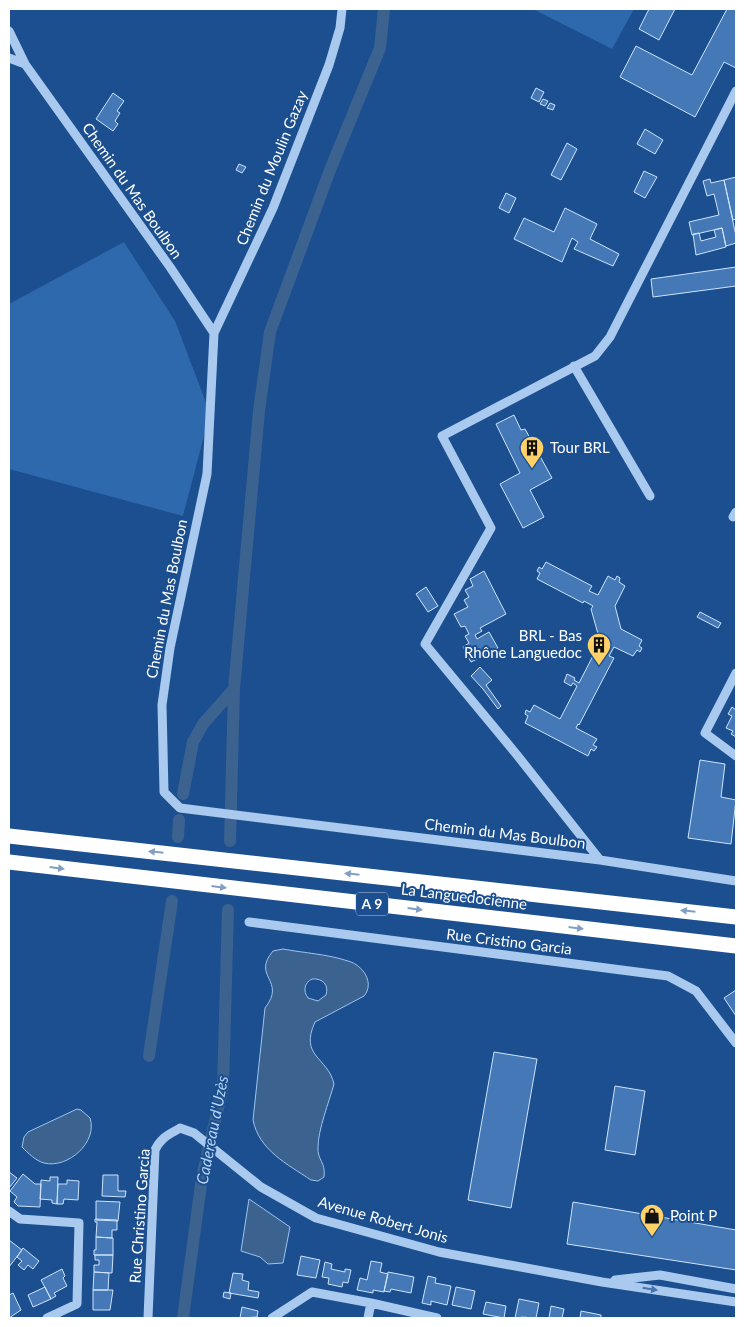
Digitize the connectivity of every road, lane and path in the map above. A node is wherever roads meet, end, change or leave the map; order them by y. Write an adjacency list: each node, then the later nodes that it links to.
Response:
1 (342, 9): 6 (street, Chemin du Moulin Gazay)
2 (9, 31): 4 (street, Chemin du Mas Boulbon)
3 (9, 58): 4 (street)
4 (25, 64): 6 (street, Chemin du Mas Boulbon)
5 (736, 91): 7 (street)
6 (214, 333): 12 (street, Chemin du Mas Boulbon)
7 (574, 366): 8 (street); 12 (street, Chemin du Mas Boulbon)
8 (650, 496)
9 (736, 674): 10 (street)
10 (736, 756)
11 (9, 836): 15 (highway, La Languedocienne / A 9, one-way to 11)
12 (600, 860): 14 (street, Chemin du Mas Boulbon)
13 (9, 862): 17 (highway, La Languedocienne / A 9, one-way to 17)
14 (736, 881)
15 (736, 917)
16 (249, 922): 18 (street, Rue Cristino Garcia)
17 (736, 946)
18 (736, 1043)
19 (180, 1128): 22 (street, Avenue Robert Jonis); 28 (street, Rue Christino Garcia)
20 (9, 1211): 27 (street)
21 (694, 1281): 22 (street, Avenue Robert Jonis); 23 (street, Avenue Robert Jonis); 24 (street)
22 (602, 1282): 24 (street, Avenue Robert Jonis, one-way to 24)
23 (736, 1288)
24 (693, 1295): 25 (street, Avenue Robert Jonis)
25 (736, 1302)
26 (371, 1303): 29 (street); 30 (street); 31 (street)
27 (47, 1318)
28 (148, 1318)
29 (272, 1318)
30 (368, 1318)
31 (437, 1318)

